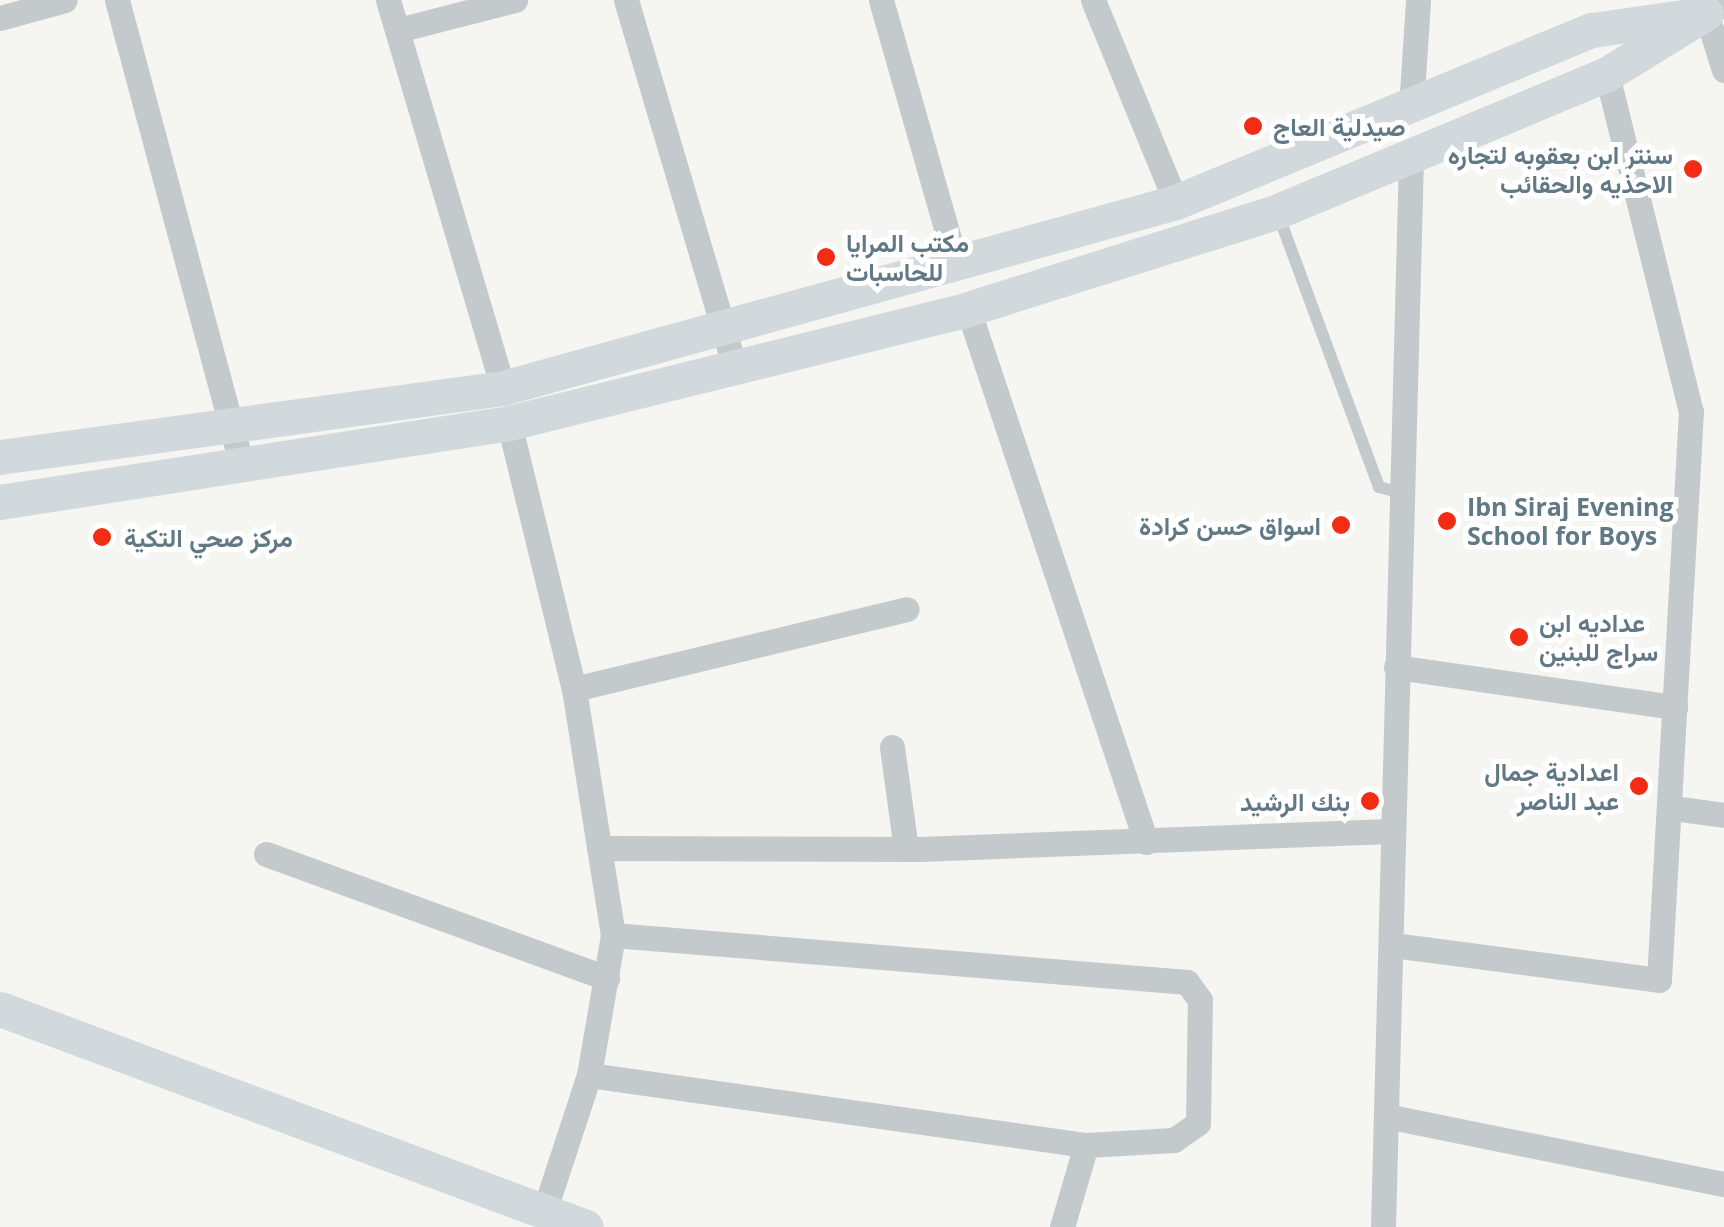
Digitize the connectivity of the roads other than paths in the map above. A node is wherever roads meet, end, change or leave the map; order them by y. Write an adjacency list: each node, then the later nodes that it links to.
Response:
1 (64, 0): 10 (street)
2 (117, 0): 23 (street)
3 (388, 0): 11 (street)
4 (515, 0): 11 (street)
5 (626, 0): 20 (street)
6 (881, 0): 18 (street)
7 (1093, 0): 16 (street)
8 (1418, 0): 14 (street)
9 (1715, 9): 12 (street); 13 (street); 14 (street)
10 (0, 18)
11 (398, 30): 22 (street)
12 (1724, 70)
13 (1607, 74): 15 (street); 31 (street)
14 (1411, 109): 16 (street)
15 (1411, 156): 17 (street); 26 (street)
16 (1176, 202): 18 (street)
17 (1278, 211): 19 (street); 26 (lane)
18 (957, 267): 20 (street)
19 (968, 309): 21 (street); 36 (street)
20 (727, 330): 21 (street); 22 (street)
21 (736, 371): 22 (street)
22 (506, 405): 23 (street); 25 (street); 30 (street)
23 (232, 428): 24 (street); 25 (street)
24 (0, 458)
25 (242, 465): 27 (street)
26 (1402, 493): 29 (street)
27 (0, 502)
28 (906, 609): 30 (street)
29 (1396, 667): 31 (street); 35 (street)
30 (574, 688): 37 (street)
31 (1675, 707): 33 (street)
32 (892, 747): 38 (street)
33 (1672, 808): 34 (street); 41 (street)
34 (1724, 815)
35 (1391, 831): 36 (street); 41 (street)
36 (1146, 842): 38 (street)
37 (599, 848): 38 (street); 40 (street)
38 (906, 850)
39 (266, 854): 42 (street)
40 (613, 936): 42 (street); 46 (street)
41 (1393, 946): 45 (street)
42 (607, 978): 44 (street)
43 (0, 1009): 48 (street)
44 (589, 1075): 46 (street); 48 (street)
45 (1386, 1116): 47 (street); 51 (street)
46 (1086, 1144): 50 (street)
47 (1724, 1184)
48 (544, 1212): 49 (street)
49 (586, 1227)
50 (1062, 1227)
51 (1383, 1227)

